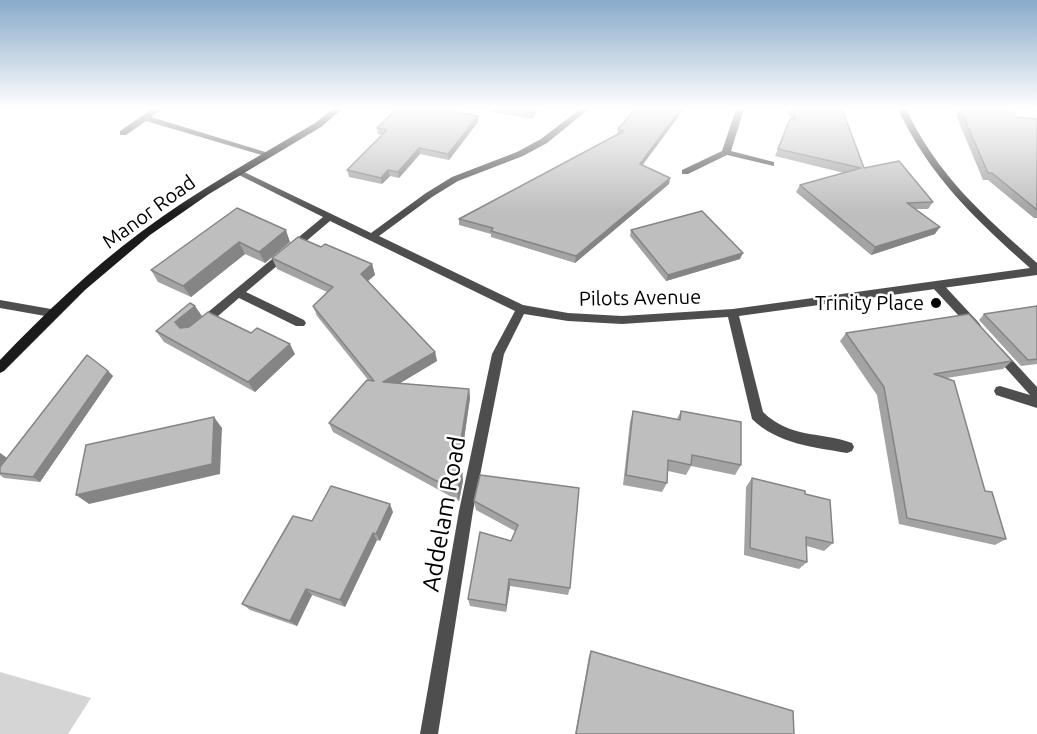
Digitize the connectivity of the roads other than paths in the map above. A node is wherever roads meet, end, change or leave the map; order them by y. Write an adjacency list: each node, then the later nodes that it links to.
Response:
1 (231, 143): 7 (street)
2 (287, 143): 7 (main road, Manor Road)
3 (539, 143): 12 (street)
4 (729, 143): 6 (street)
5 (918, 143): 13 (street)
6 (726, 153): 8 (street); 10 (street)
7 (268, 154): 9 (main road, Manor Road)
8 (771, 164)
9 (237, 172): 11 (street, Pilots Avenue); 18 (main road, Manor Road)
10 (685, 172)
11 (330, 216): 12 (street, Pilots Avenue); 15 (street)
12 (371, 237): 17 (street, Pilots Avenue)
13 (1037, 270): 14 (street, Pilots Avenue)
14 (937, 285): 19 (street, Pilots Avenue); 24 (street)
15 (238, 293): 20 (street); 21 (street)
16 (0, 304): 18 (street)
17 (521, 309): 19 (street, Pilots Avenue); 27 (street, Addelam Road)
18 (51, 313): 22 (main road, Manor Road)
19 (733, 313): 26 (street)
20 (300, 322)
21 (191, 333)
22 (0, 368)
23 (1000, 391): 25 (street)
24 (1037, 395)
25 (1037, 403)
26 (847, 447)
27 (429, 734)

